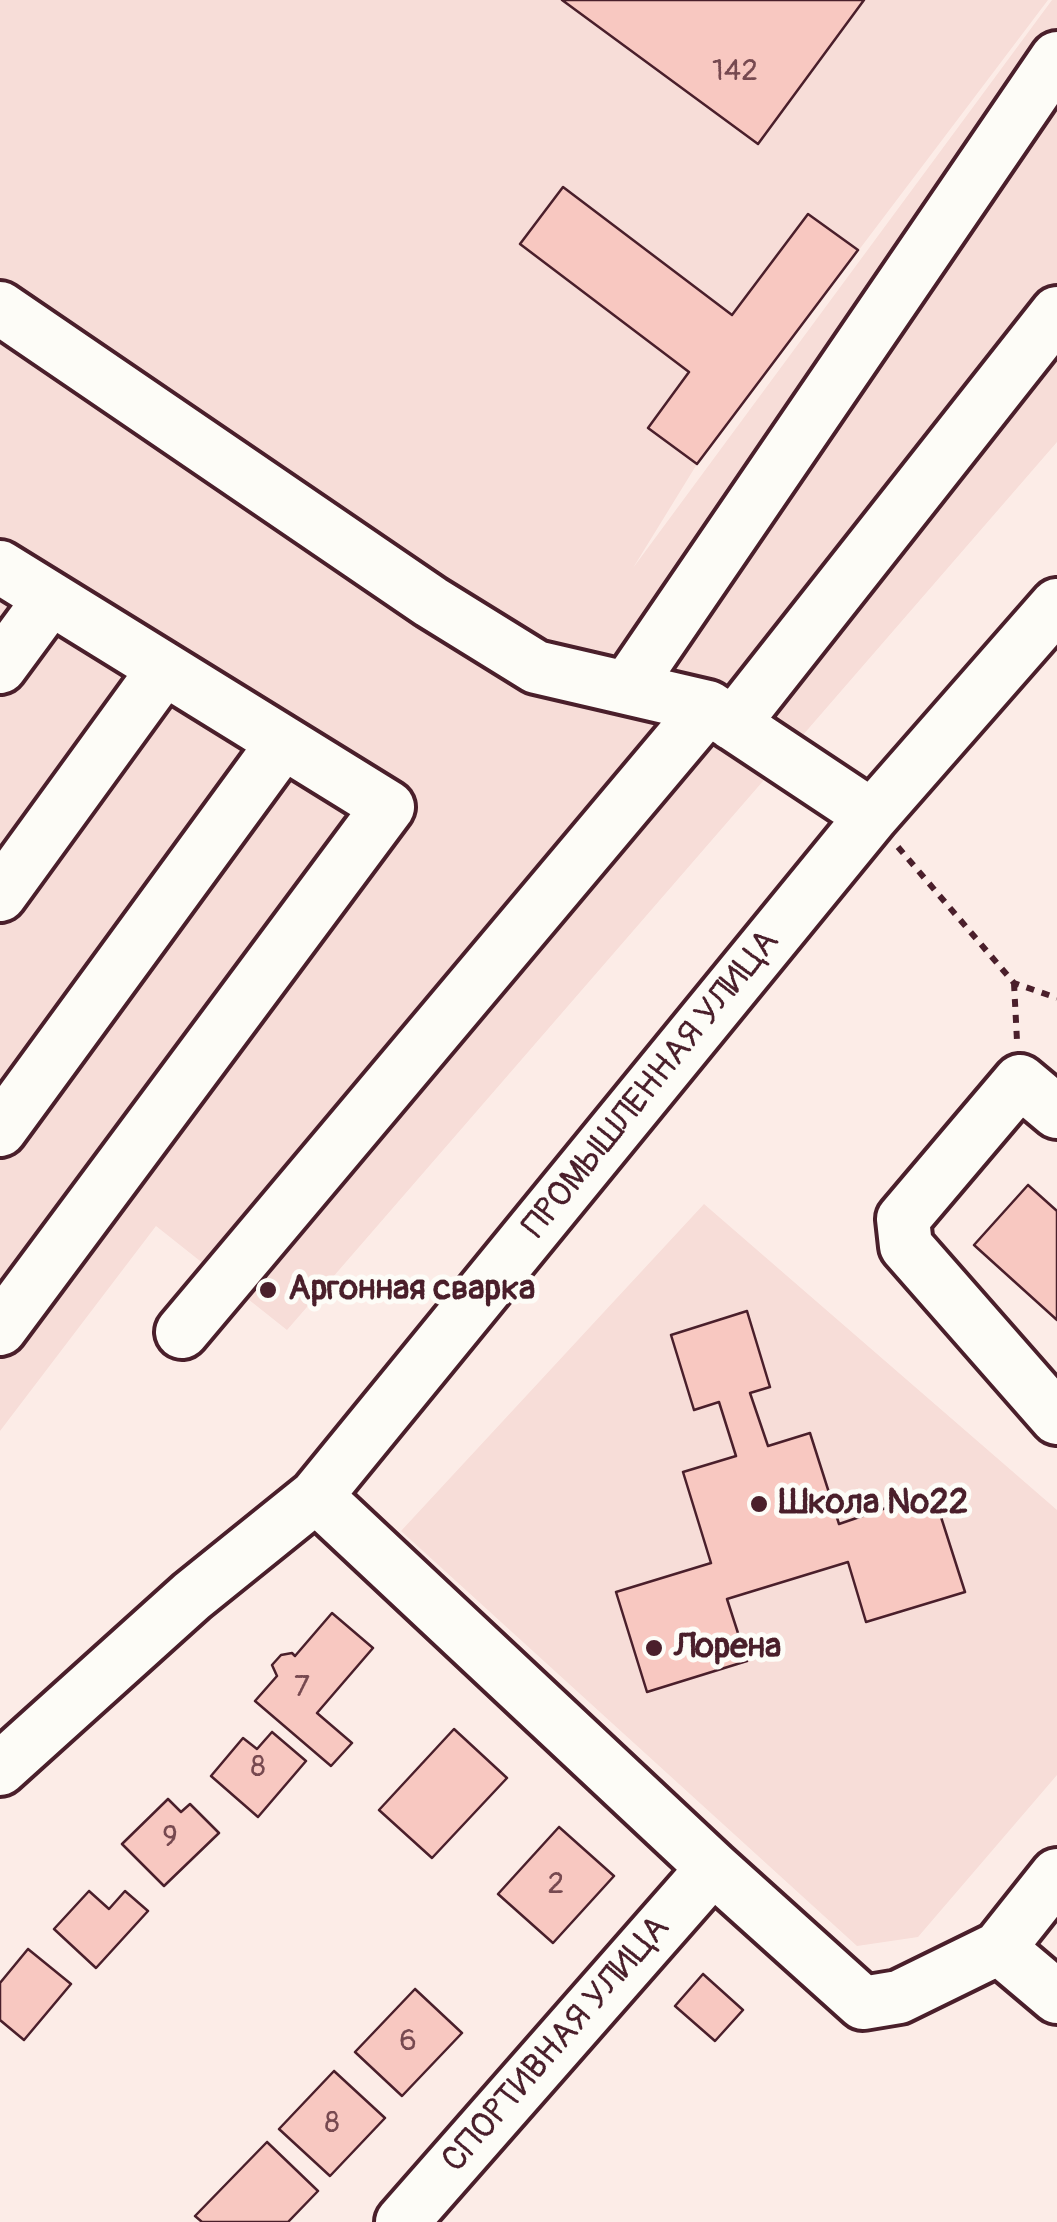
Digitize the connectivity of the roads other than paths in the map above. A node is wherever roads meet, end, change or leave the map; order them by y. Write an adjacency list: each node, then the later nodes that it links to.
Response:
1 (1057, 58): 9 (street)
2 (0, 308): 9 (street)
3 (1057, 313): 10 (street)
4 (0, 568): 5 (street)
5 (50, 599): 7 (street); 8 (street)
6 (1057, 605): 12 (street, ПРОМЫШЛЕННАЯ УЛИЦА)
7 (0, 668)
8 (164, 669): 11 (street); 13 (street)
9 (627, 688): 10 (street)
10 (721, 715): 12 (street); 17 (street)
11 (282, 744): 15 (street); 16 (street)
12 (872, 816): 19 (street, ПРОМЫШЛЕННАЯ УЛИЦА)
13 (0, 895)
14 (1038, 1097): 18 (street)
15 (0, 1130)
16 (0, 1328)
17 (182, 1332)
18 (1057, 1418)
19 (316, 1496): 20 (street, ПРОМЫШЛЕННАЯ УЛИЦА); 21 (street)
20 (0, 1769)
21 (712, 1868): 23 (street); 25 (street, СПОРТИВНАЯ УЛИЦА)
22 (1057, 1876): 23 (street)
23 (1000, 1948): 24 (street)
24 (1057, 1997)
25 (402, 2222)

